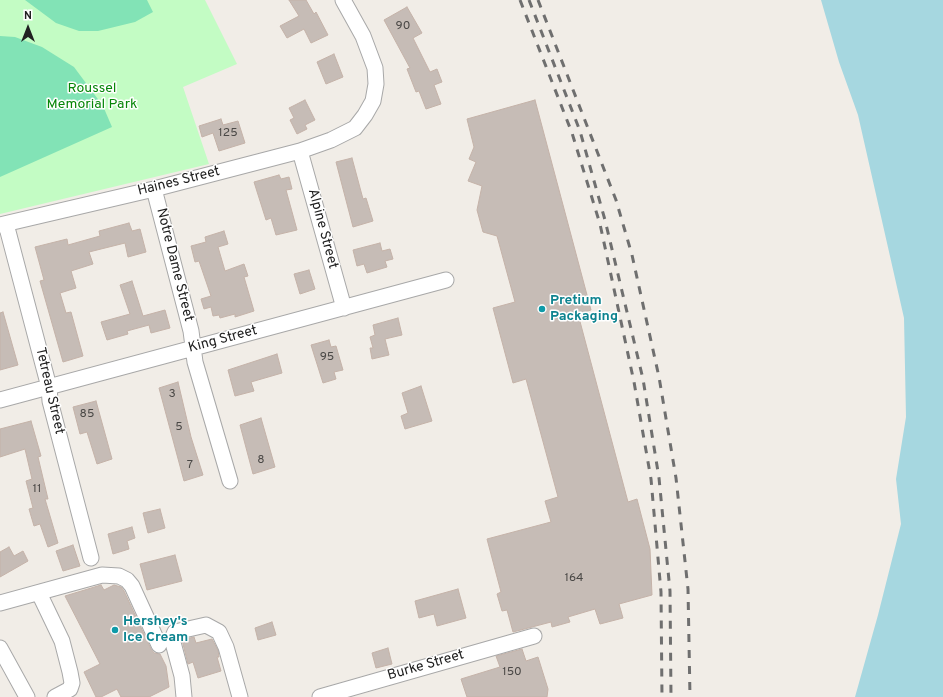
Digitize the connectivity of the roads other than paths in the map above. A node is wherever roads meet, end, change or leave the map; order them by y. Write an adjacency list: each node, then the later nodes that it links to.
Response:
1 (343, 0): 2 (street, Haines Street)
2 (300, 151): 3 (street, Haines Street); 6 (street, Alpine Street)
3 (154, 189): 4 (street, Haines Street); 7 (street, Notre Dame Street)
4 (3, 225): 8 (street, Tetreau Street)
5 (446, 280): 6 (street, King Street)
6 (344, 308): 7 (street, King Street)
7 (193, 348): 8 (street, King Street); 10 (street, Notre Dame Street)
8 (49, 387): 9 (street, King Street); 11 (street, Tetreau Street)
9 (0, 400)
10 (230, 481)
11 (92, 558)
12 (39, 592): 13 (street); 15 (street); 18 (street)
13 (0, 603)
14 (534, 636): 21 (street, Burke Street)
15 (160, 645)
16 (0, 648): 17 (street)
17 (27, 697)
18 (55, 697)
19 (184, 697): 20 (street)
20 (240, 697)
21 (320, 697)

